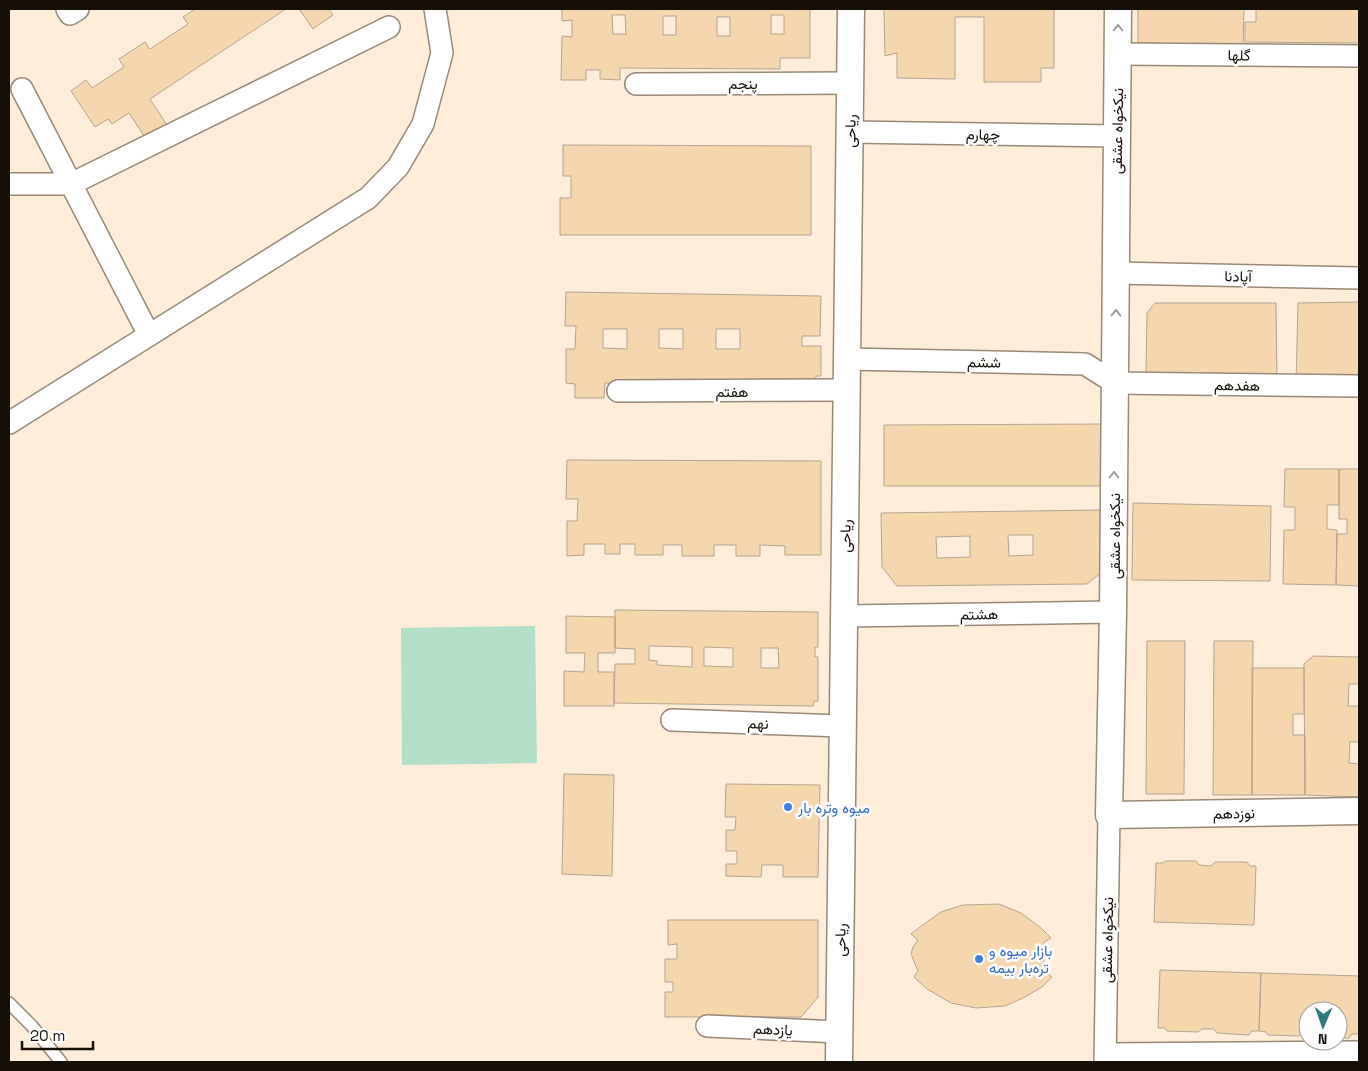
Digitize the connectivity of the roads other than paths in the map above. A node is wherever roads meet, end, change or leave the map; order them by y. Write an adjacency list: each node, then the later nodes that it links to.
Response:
1 (67, 9): 2 (street)
2 (78, 9)
3 (435, 9): 18 (street)
4 (851, 9): 9 (street, ریاحی)
5 (1118, 9): 7 (street, نیکخواه عشقی, one-way to 5)
6 (389, 27): 15 (street)
7 (1118, 54): 8 (street, گلها); 13 (street, نیکخواه عشقی)
8 (1359, 56)
9 (850, 82): 10 (street, پنجم); 12 (street, ریاحی)
10 (636, 84)
11 (22, 90): 15 (street)
12 (850, 132): 13 (street, چهارم); 19 (street, ریاحی)
13 (1117, 136): 16 (street, نیکخواه عشقی)
14 (9, 184): 15 (street)
15 (71, 184): 18 (street)
16 (1116, 273): 17 (street, آپادنا); 20 (street, نیکخواه عشقی, one-way to 16)
17 (1359, 278)
18 (148, 335): 24 (street)
19 (847, 359): 20 (street, ششم); 22 (street, ریاحی)
20 (1115, 384): 21 (street, هفدهم); 25 (street, نیکخواه عشقی, one-way to 20)
21 (1359, 386)
22 (846, 390): 23 (street, هفتم); 26 (street, ریاحی)
23 (618, 391)
24 (9, 423)
25 (1113, 612): 26 (street, هشتم); 30 (street, نیکخواه عشقی)
26 (844, 616): 28 (street, ریاحی)
27 (672, 720): 28 (street, نهم)
28 (843, 726): 33 (street, ریاحی)
29 (1359, 810): 30 (street, نوزدهم)
30 (1109, 815): 35 (street, نیکخواه عشقی)
31 (9, 1003): 36 (lane)
32 (706, 1026): 33 (street, یازدهم)
33 (839, 1032): 37 (street, ریاحی)
34 (1359, 1052): 35 (street)
35 (1105, 1058)
36 (61, 1062)
37 (839, 1062)

